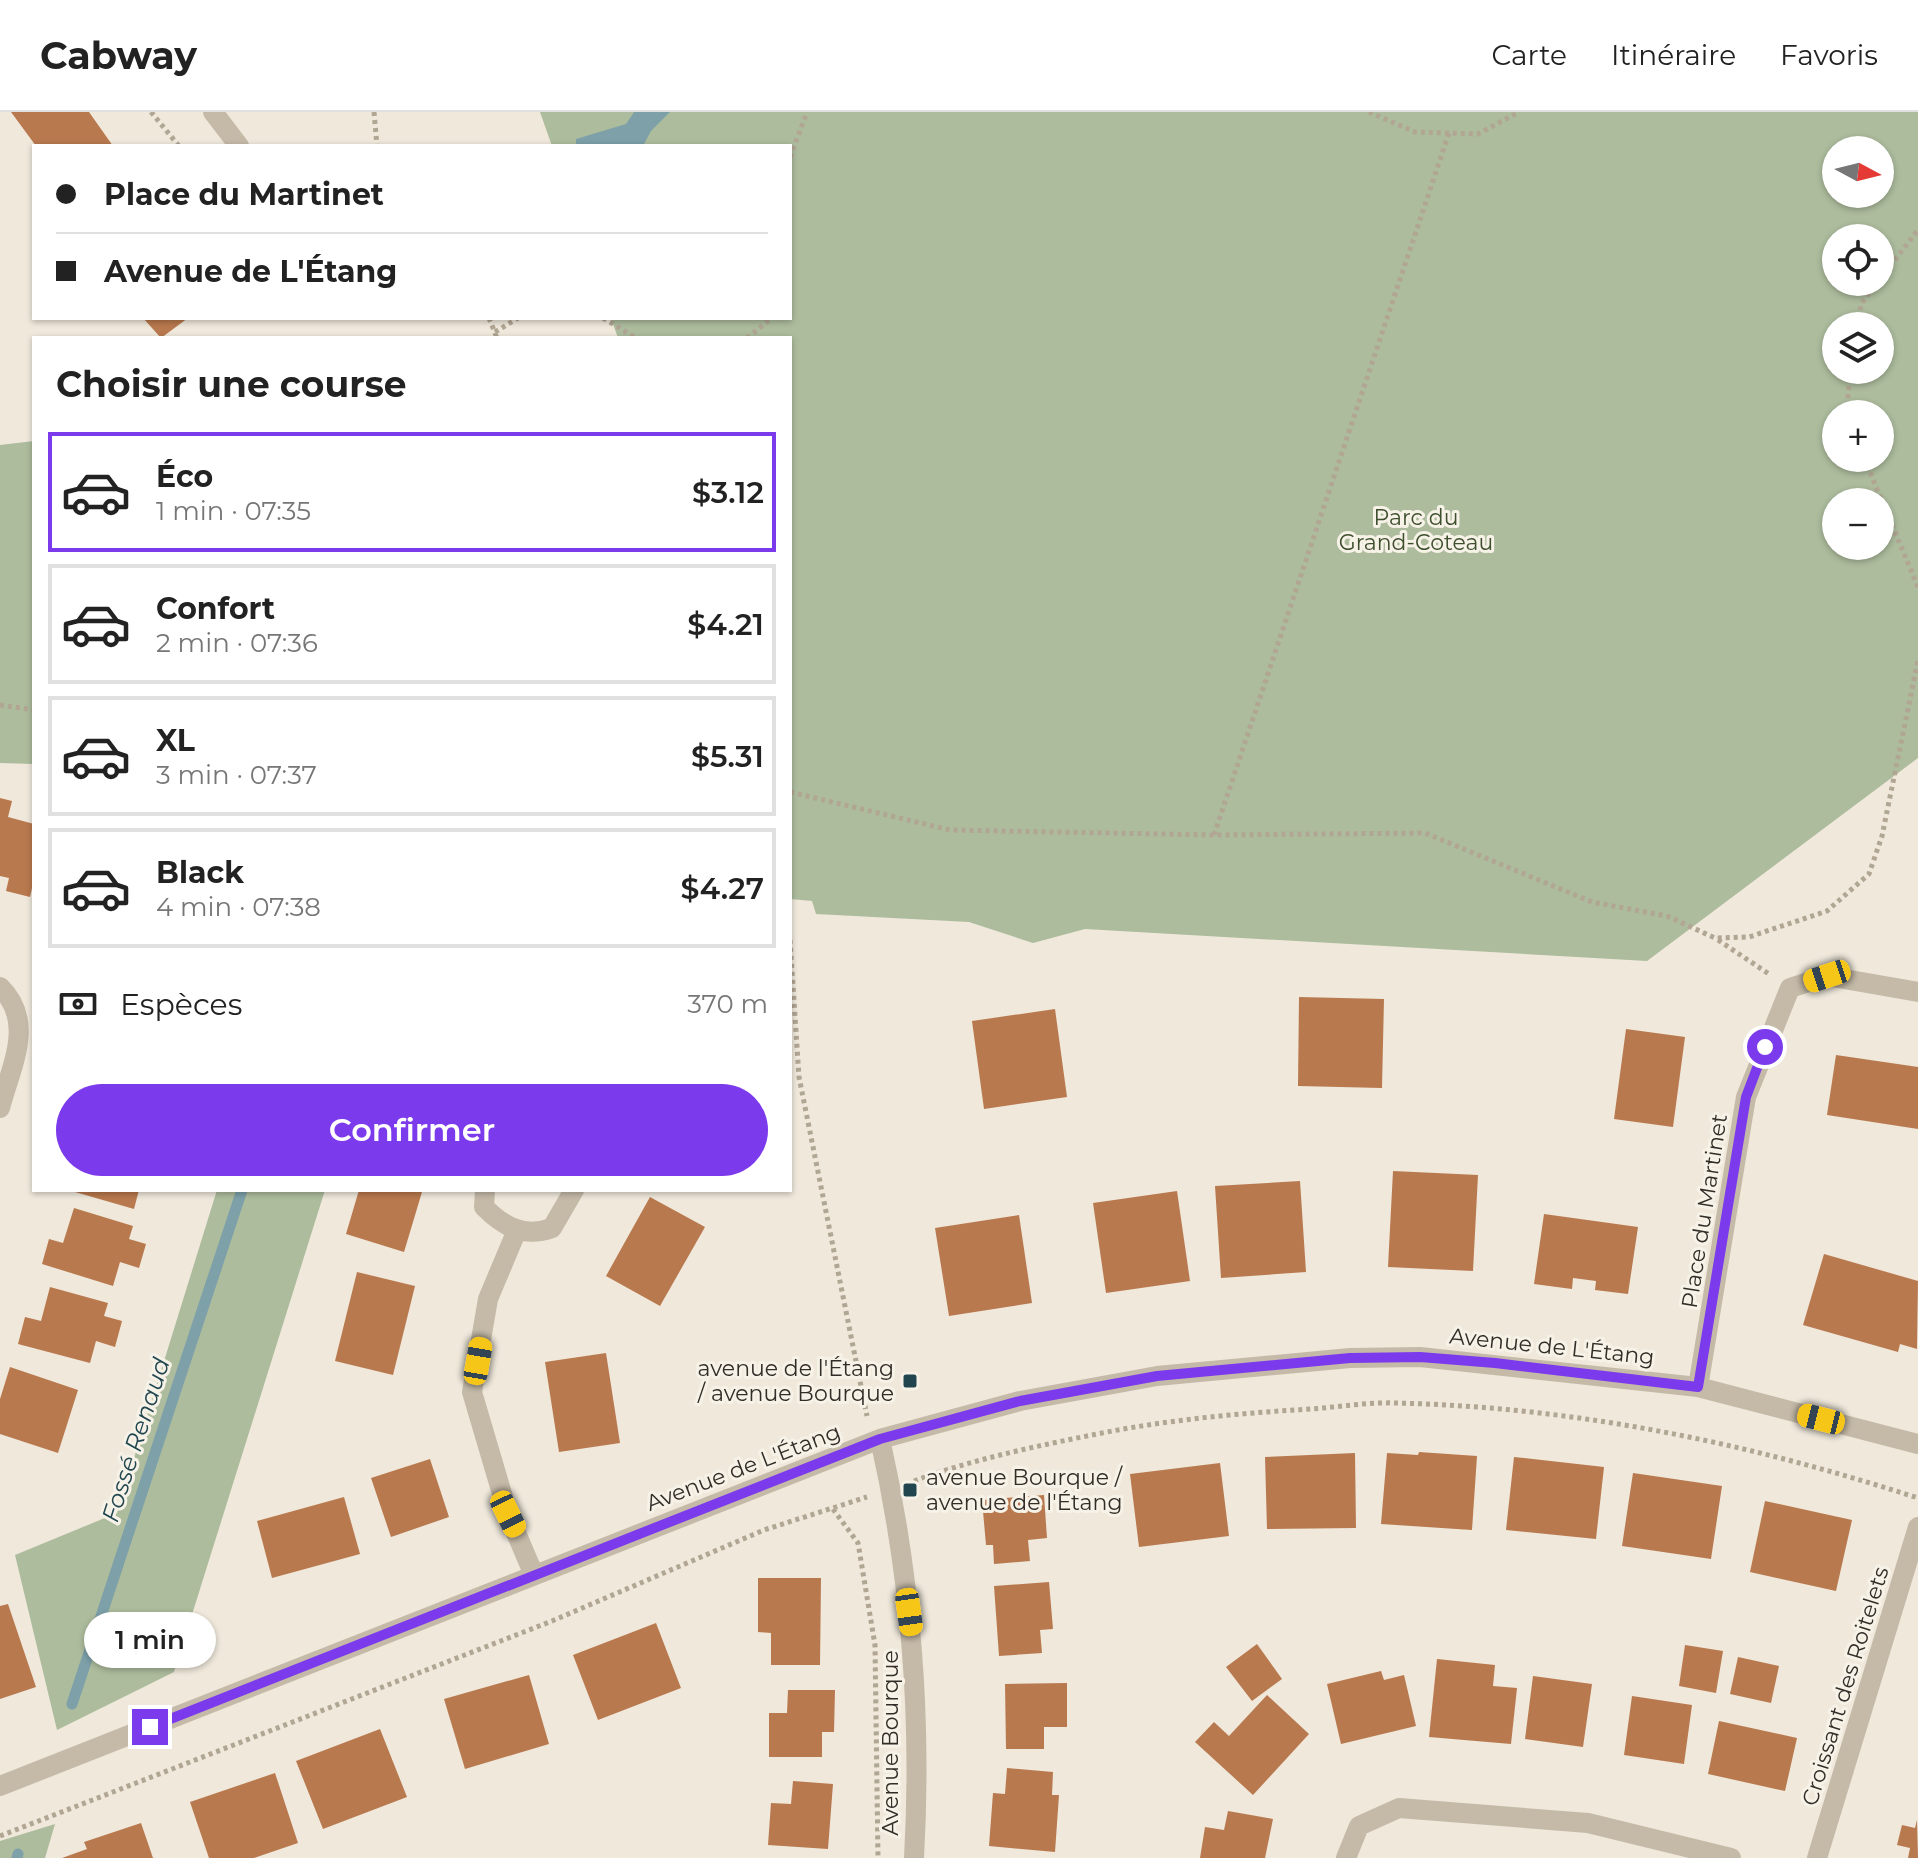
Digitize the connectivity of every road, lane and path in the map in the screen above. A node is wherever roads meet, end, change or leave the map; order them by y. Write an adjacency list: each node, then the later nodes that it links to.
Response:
1 (151, 112): 8 (path)
2 (213, 112): 9 (street)
3 (374, 112): 10 (path)
4 (807, 112): 11 (path)
5 (1369, 112): 7 (path)
6 (1519, 112): 7 (path)
7 (1449, 133): 26 (path)
8 (177, 144)
9 (237, 144)
10 (377, 144)
11 (792, 152)
12 (1918, 230): 13 (path)
13 (1894, 261)
14 (515, 320): 17 (path)
15 (606, 320): 18 (path)
16 (770, 320): 19 (path)
17 (496, 335)
18 (633, 336)
19 (750, 336)
20 (1870, 472): 21 (path)
21 (1918, 587)
22 (1918, 660): 27 (path)
23 (0, 705): 24 (path)
24 (32, 710)
25 (792, 792): 26 (path)
26 (1214, 835): 27 (path)
27 (1715, 938): 30 (path)
28 (792, 970): 37 (path)
29 (0, 987): 32 (street)
30 (1790, 988): 31 (street); 36 (street, Place du Martinet)
31 (1918, 992)
32 (0, 1108)
33 (485, 1192): 35 (street)
34 (573, 1192): 35 (street)
35 (517, 1230): 42 (street)
36 (1698, 1387): 37 (street, Avenue de L'Étang); 38 (street, Avenue de L'Étang)
37 (880, 1439): 42 (street, Avenue de L'Étang); 46 (street, Avenue Bourque)
38 (1918, 1444)
39 (929, 1475): 40 (path)
40 (1918, 1498)
41 (1918, 1527): 49 (street, Croissant des Roitelets)
42 (534, 1575): 43 (street, Avenue de L'Étang)
43 (0, 1786)
44 (0, 1836): 45 (path)
45 (878, 1858)
46 (914, 1858)
47 (1346, 1858): 48 (street)
48 (1731, 1858)
49 (1817, 1858)

